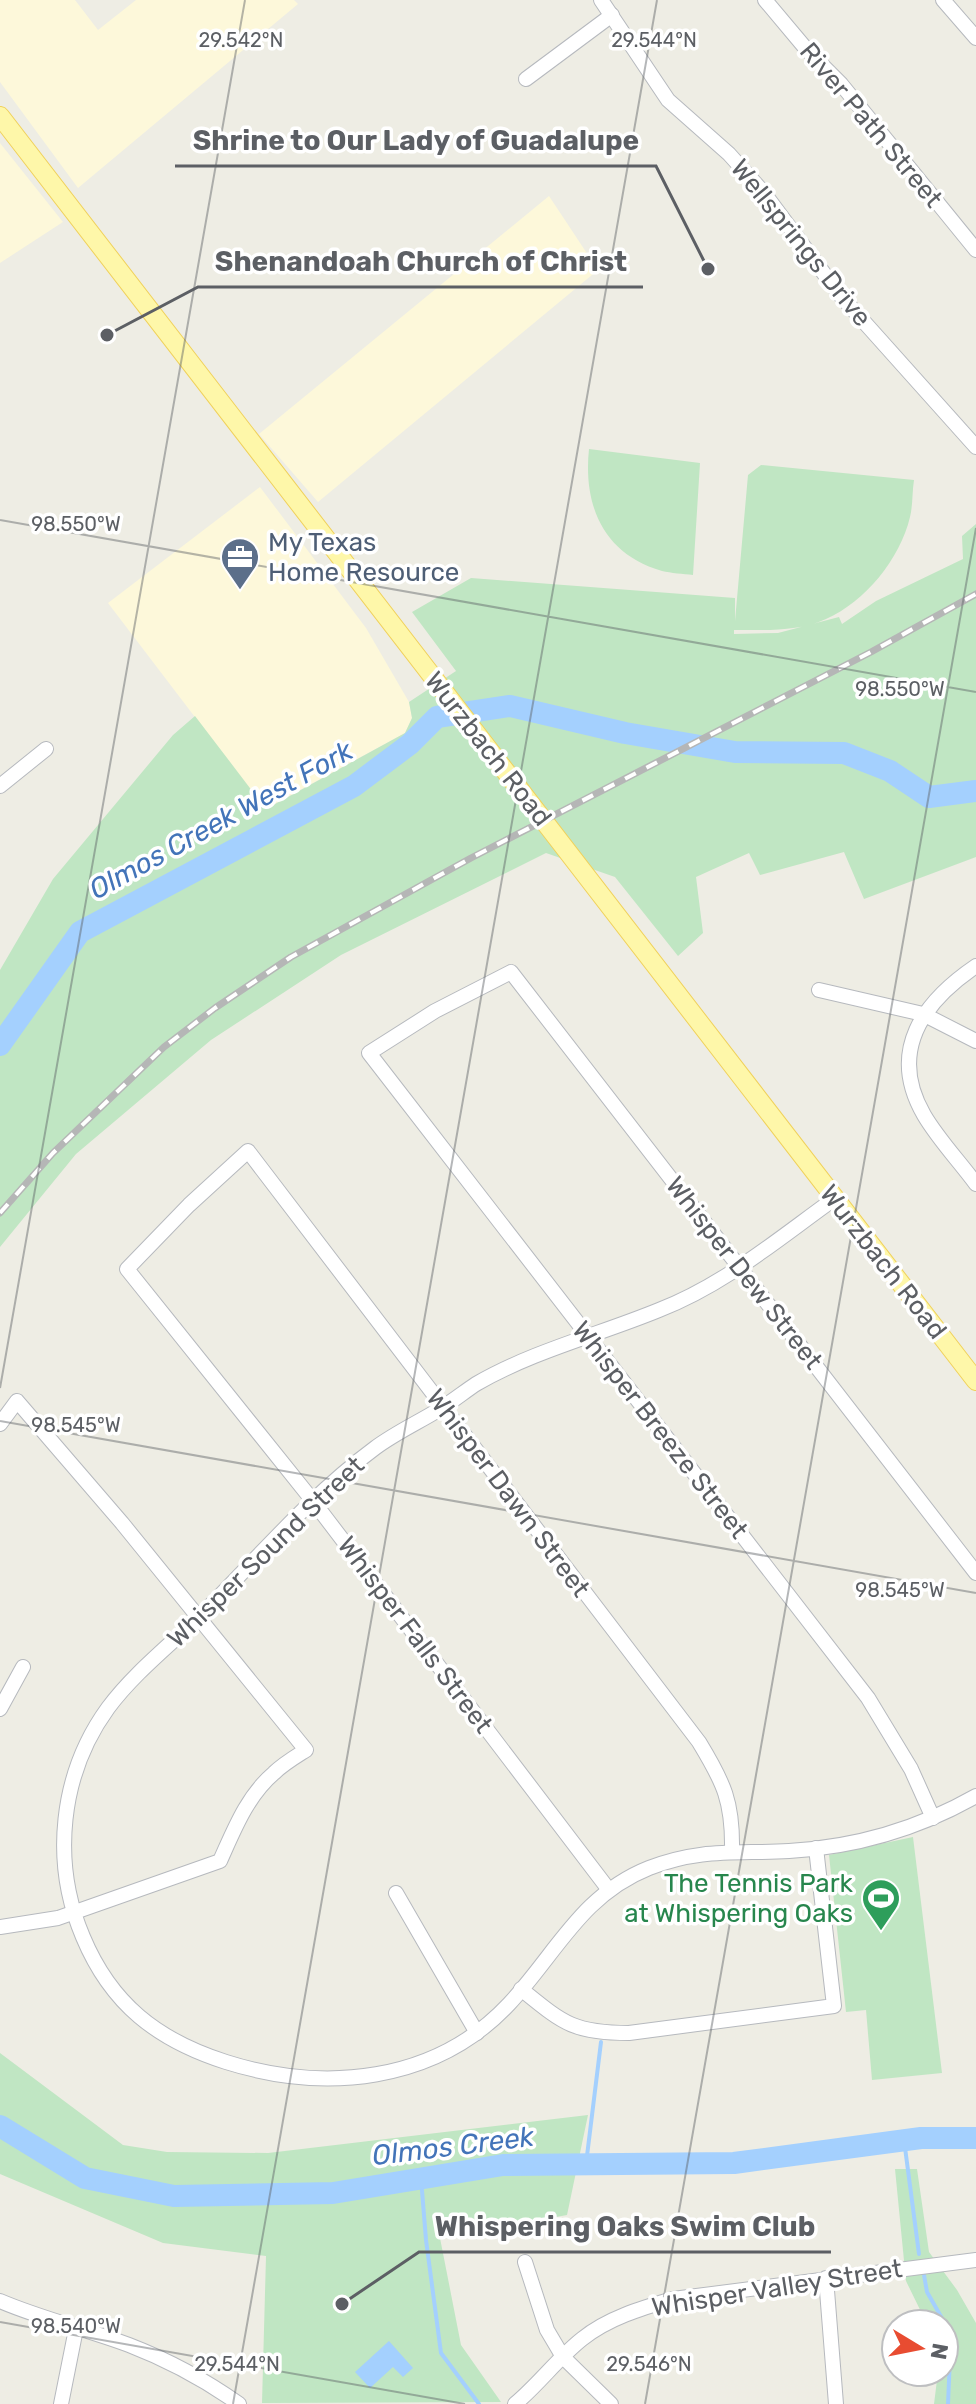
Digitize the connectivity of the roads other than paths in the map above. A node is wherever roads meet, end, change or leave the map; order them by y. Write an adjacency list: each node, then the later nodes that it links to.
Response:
1 (601, 0): 5 (street, Wellsprings Drive)
2 (765, 0): 9 (street, River Path Street)
3 (966, 0): 4 (street)
4 (948, 6): 6 (street)
5 (612, 15): 7 (street); 10 (street, Wellsprings Drive)
6 (976, 38)
7 (526, 79)
8 (0, 116): 20 (main road, Wurzbach Road)
9 (976, 250)
10 (976, 447)
11 (46, 749): 12 (street)
12 (0, 786)
13 (976, 966): 16 (street)
14 (511, 972): 21 (street, Whisper Dew Street); 22 (street, Whisper Breeze Street)
15 (819, 990): 16 (street)
16 (923, 1014): 17 (street); 19 (street)
17 (976, 1041)
18 (248, 1151): 24 (street, Whisper Dawn Street); 26 (street, Whisper Falls Street)
19 (976, 1184)
20 (834, 1199): 21 (street, Whisper Sound Street); 23 (main road, Wurzbach Road)
21 (740, 1268): 22 (street, Whisper Sound Street); 27 (street, Whisper Dew Street)
22 (587, 1336): 24 (street, Whisper Sound Street); 32 (street, Whisper Breeze Street)
23 (976, 1381)
24 (442, 1408): 26 (street, Whisper Sound Street); 34 (street, Whisper Dawn Street)
25 (0, 1424): 28 (street)
26 (313, 1501): 28 (street, Whisper Sound Street); 35 (street, Whisper Falls Street)
27 (976, 1573)
28 (199, 1617): 37 (street, Whisper Sound Street); 37 (street)
29 (23, 1667): 30 (street)
30 (0, 1709)
31 (976, 1797): 32 (street, Whisper Sound Street)
32 (933, 1818): 33 (street, Whisper Sound Street)
33 (816, 1848): 34 (street, Whisper Sound Street); 39 (street)
34 (732, 1851): 35 (street, Whisper Sound Street)
35 (609, 1890): 39 (street, Whisper Sound Street)
36 (396, 1893): 40 (street)
37 (74, 1912): 38 (street); 40 (street, Whisper Sound Street)
38 (0, 1927)
39 (521, 1989): 40 (street, Whisper Sound Street)
40 (477, 2033)
41 (976, 2260): 43 (street, Whisper Valley Street)
42 (525, 2262): 46 (street)
43 (826, 2278): 46 (street, Whisper Valley Street); 51 (street)
44 (0, 2301): 45 (street)
45 (76, 2329): 47 (street); 48 (street)
46 (563, 2357): 49 (street, Whisper Valley Street); 50 (street)
47 (61, 2404)
48 (239, 2404)
49 (515, 2404)
50 (611, 2404)
51 (836, 2404)

